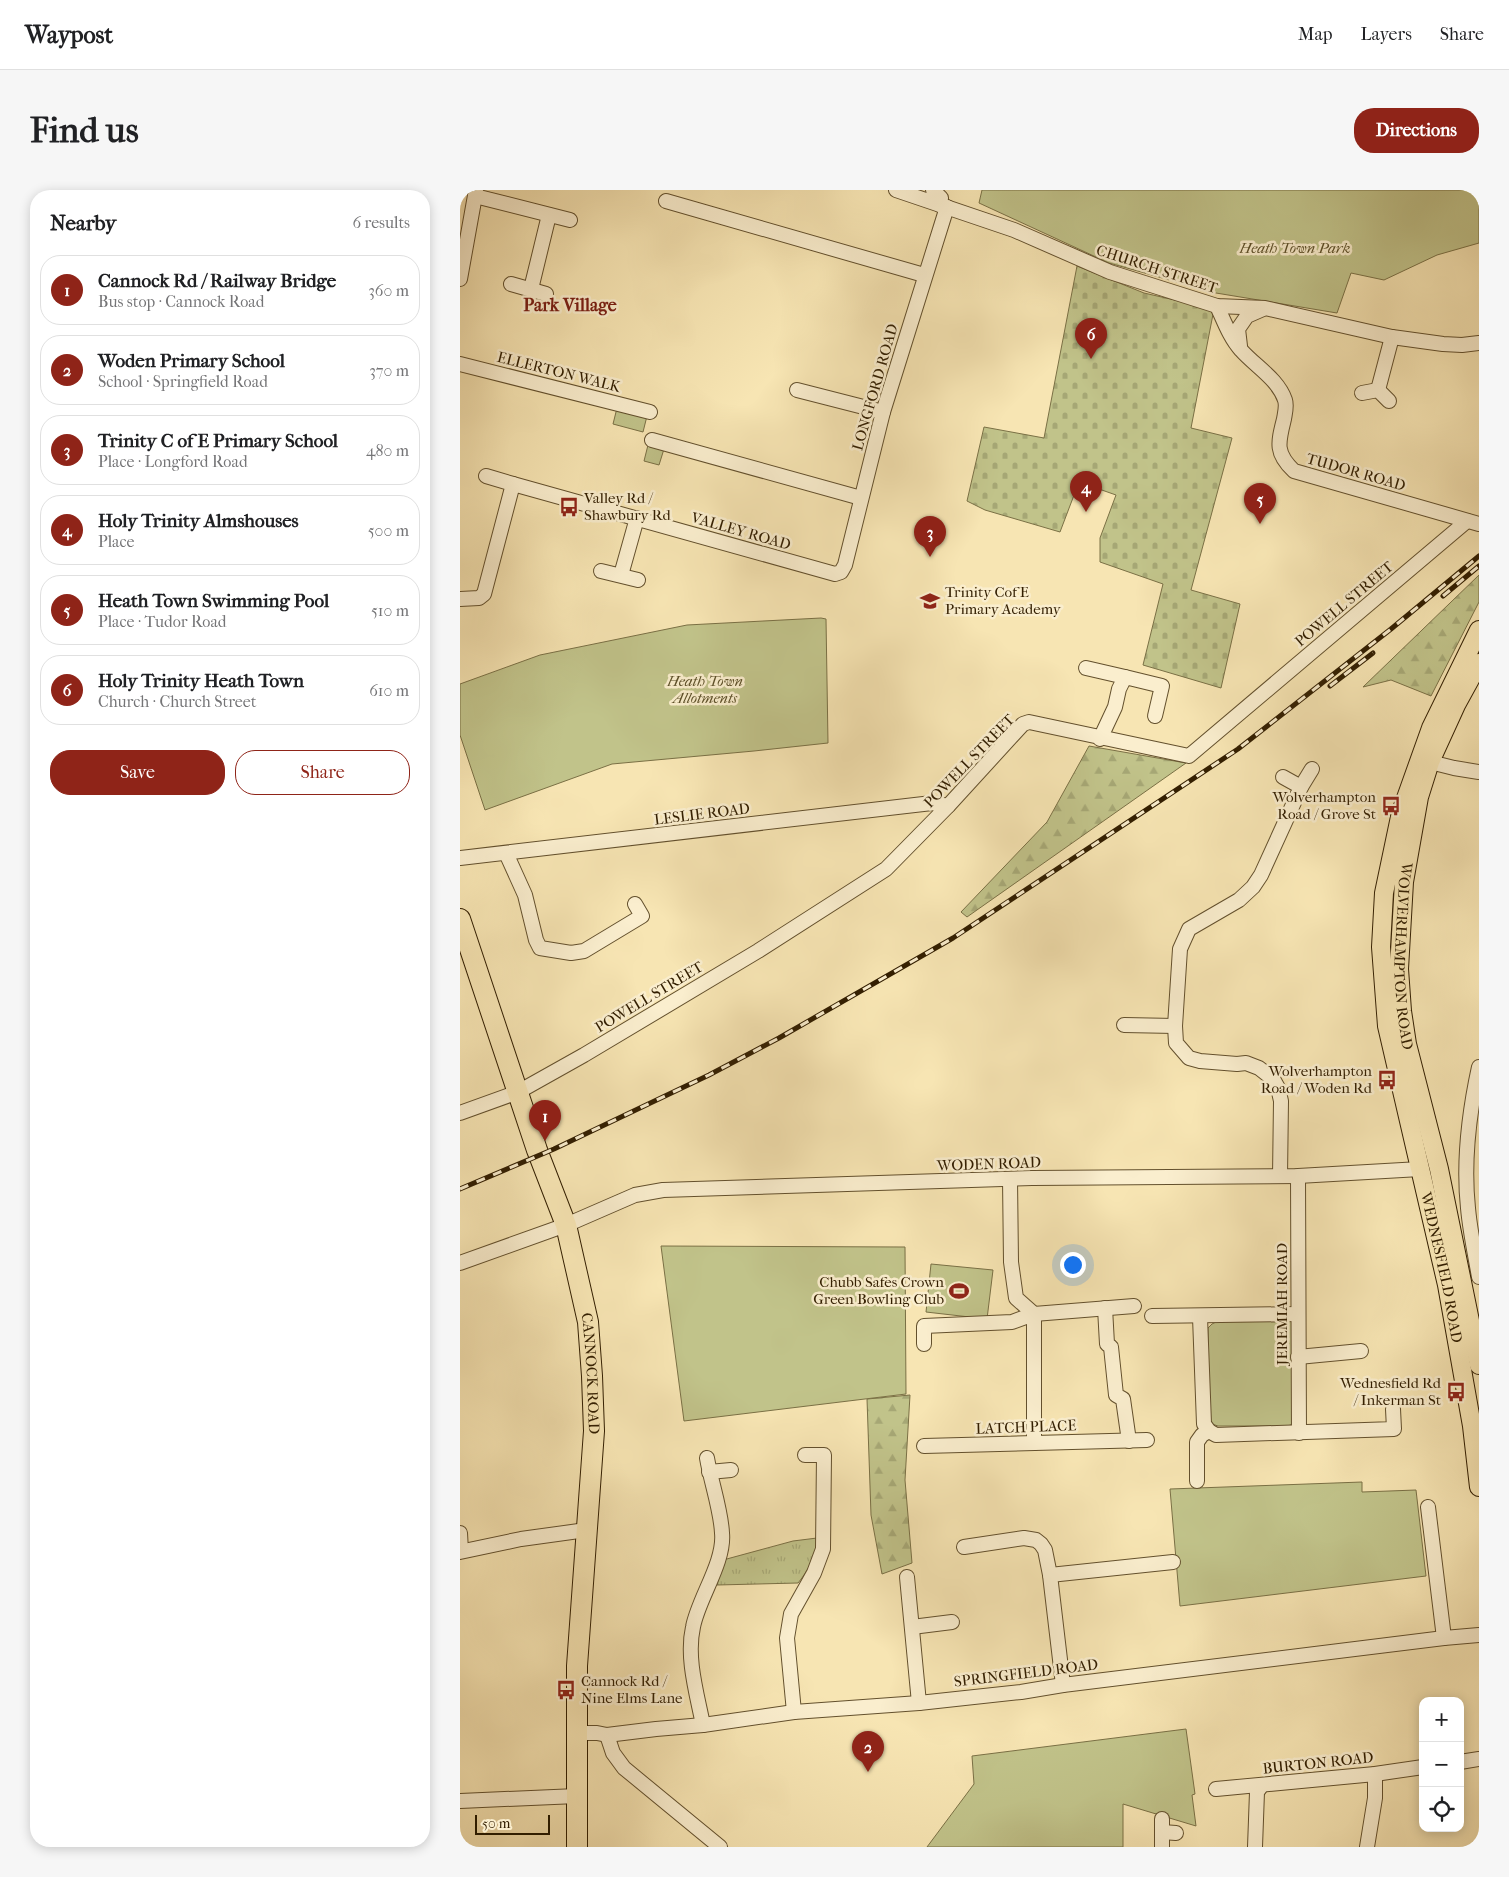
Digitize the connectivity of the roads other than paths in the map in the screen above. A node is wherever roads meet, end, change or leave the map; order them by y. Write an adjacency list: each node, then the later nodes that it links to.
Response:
1 (906, 191): 3 (street, CHURCH STREET)
2 (475, 193): 5 (street); 8 (street)
3 (939, 197): 7 (street, LONGFORD ROAD); 12 (street, CHURCH STREET)
4 (666, 201): 7 (street)
5 (549, 215): 6 (street); 10 (street)
6 (570, 220)
7 (924, 275): 25 (street, LONGFORD ROAD)
8 (460, 280)
9 (511, 284): 10 (street)
10 (531, 289): 11 (street)
11 (546, 294)
12 (1217, 306): 13 (street, CHURCH STREET); 17 (street, TUDOR ROAD)
13 (1264, 308): 14 (street, CHURCH STREET); 17 (street)
14 (1392, 337): 16 (street, CHURCH STREET); 21 (street)
15 (1479, 343): 16 (street, CHURCH STREET)
16 (1462, 345): 18 (street, CHURCH STREET)
17 (1240, 349): 31 (street, TUDOR ROAD)
18 (1479, 350)
19 (460, 364): 24 (street, ELLERTON WALK)
20 (798, 390): 25 (street)
21 (1378, 390): 22 (street); 23 (street)
22 (1362, 393)
23 (1389, 401)
24 (650, 412)
25 (884, 412): 29 (street, LONGFORD ROAD)
26 (652, 440): 29 (street)
27 (486, 476): 28 (street, VALLEY ROAD)
28 (513, 484): 30 (street, VALLEY ROAD); 36 (street)
29 (861, 498): 33 (street, LONGFORD ROAD)
30 (637, 518): 33 (street, VALLEY ROAD); 34 (street)
31 (1473, 523): 42 (street, POWELL STREET)
32 (601, 570): 34 (street)
33 (835, 574)
34 (621, 575): 35 (street)
35 (638, 580)
36 (460, 599)
37 (1479, 630): 43 (main road, WOLVERHAMPTON ROAD)
38 (1479, 663): 43 (main road, WOLVERHAMPTON ROAD)
39 (1086, 668): 40 (street)
40 (1125, 677): 41 (street); 42 (street)
41 (1155, 716)
42 (1100, 739): 48 (street, POWELL STREET)
43 (1424, 760): 45 (street); 59 (main road, WOLVERHAMPTON ROAD); 60 (main road, WOLVERHAMPTON ROAD)
44 (1312, 769): 47 (street)
45 (1479, 772)
46 (1283, 777): 47 (street)
47 (1302, 787): 54 (street)
48 (948, 806): 49 (street, LESLIE ROAD); 57 (street, POWELL STREET)
49 (506, 853): 50 (street, LESLIE ROAD); 51 (street)
50 (460, 858)
51 (635, 904)
52 (460, 919): 57 (highway, CANNOCK ROAD)
53 (1124, 1025): 54 (street)
54 (1175, 1026): 61 (street)
55 (1479, 1067): 56 (street)
56 (1477, 1090): 66 (street)
57 (518, 1092): 58 (street, POWELL STREET); 64 (highway, CANNOCK ROAD)
58 (460, 1113)
59 (1420, 1168): 60 (main road); 62 (street, WODEN ROAD); 78 (main road, WEDNESFIELD ROAD)
60 (1439, 1169): 76 (main road, WEDNESFIELD ROAD)
61 (1280, 1176): 62 (street, WODEN ROAD); 63 (street, WODEN ROAD)
62 (1298, 1176): 70 (street, JEREMIAH ROAD)
63 (1010, 1179): 64 (street, WODEN ROAD); 69 (street)
64 (566, 1225): 65 (street, WODEN ROAD); 90 (highway, CANNOCK ROAD)
65 (460, 1264)
66 (1479, 1277)
67 (1134, 1306): 68 (street)
68 (1105, 1308): 69 (street); 82 (street)
69 (1034, 1314): 73 (street); 83 (street)
70 (1298, 1314): 72 (street); 75 (street, JEREMIAH ROAD)
71 (1152, 1316): 72 (street)
72 (1200, 1317): 79 (street)
73 (924, 1344)
74 (1361, 1351): 75 (street)
75 (1298, 1357): 80 (street, JEREMIAH ROAD)
76 (1479, 1364)
77 (1392, 1409): 80 (street)
78 (1475, 1425): 88 (main road, WEDNESFIELD ROAD)
79 (1209, 1431): 80 (street); 87 (street)
80 (1299, 1433)
81 (1147, 1440): 82 (street, LATCH PLACE)
82 (1129, 1441): 83 (street, LATCH PLACE)
83 (1034, 1443): 84 (street, LATCH PLACE)
84 (924, 1446)
85 (805, 1455): 103 (street)
86 (731, 1470): 104 (street)
87 (1196, 1481)
88 (1479, 1487)
89 (1428, 1507): 100 (street)
90 (586, 1530): 93 (street); 105 (highway, CANNOCK ROAD)
91 (460, 1533): 93 (street)
92 (964, 1547): 95 (street)
93 (461, 1552)
94 (1173, 1562): 95 (street)
95 (1050, 1575): 101 (street)
96 (906, 1577): 98 (street)
97 (952, 1622): 98 (street)
98 (912, 1627): 102 (street)
99 (1479, 1635): 100 (street, SPRINGFIELD ROAD)
100 (1444, 1638): 101 (street, SPRINGFIELD ROAD)
101 (1063, 1685): 102 (street, SPRINGFIELD ROAD)
102 (919, 1703): 103 (street, SPRINGFIELD ROAD)
103 (794, 1712): 104 (street, SPRINGFIELD ROAD)
104 (703, 1725): 106 (street, SPRINGFIELD ROAD)
105 (577, 1733): 106 (street, SPRINGFIELD ROAD); 113 (highway, CANNOCK ROAD)
106 (608, 1736): 117 (street)
107 (1479, 1759): 108 (street)
108 (1464, 1761)
109 (1419, 1768): 110 (street, BURTON ROAD)
110 (1375, 1774): 111 (street, BURTON ROAD); 120 (street)
111 (1262, 1785): 112 (street, BURTON ROAD); 119 (street)
112 (1216, 1789)
113 (577, 1796): 114 (street); 116 (highway, CANNOCK ROAD)
114 (460, 1801)
115 (1176, 1833): 118 (street)
116 (577, 1847)
117 (720, 1847)
118 (1162, 1847)
119 (1256, 1847)
120 (1367, 1847)

